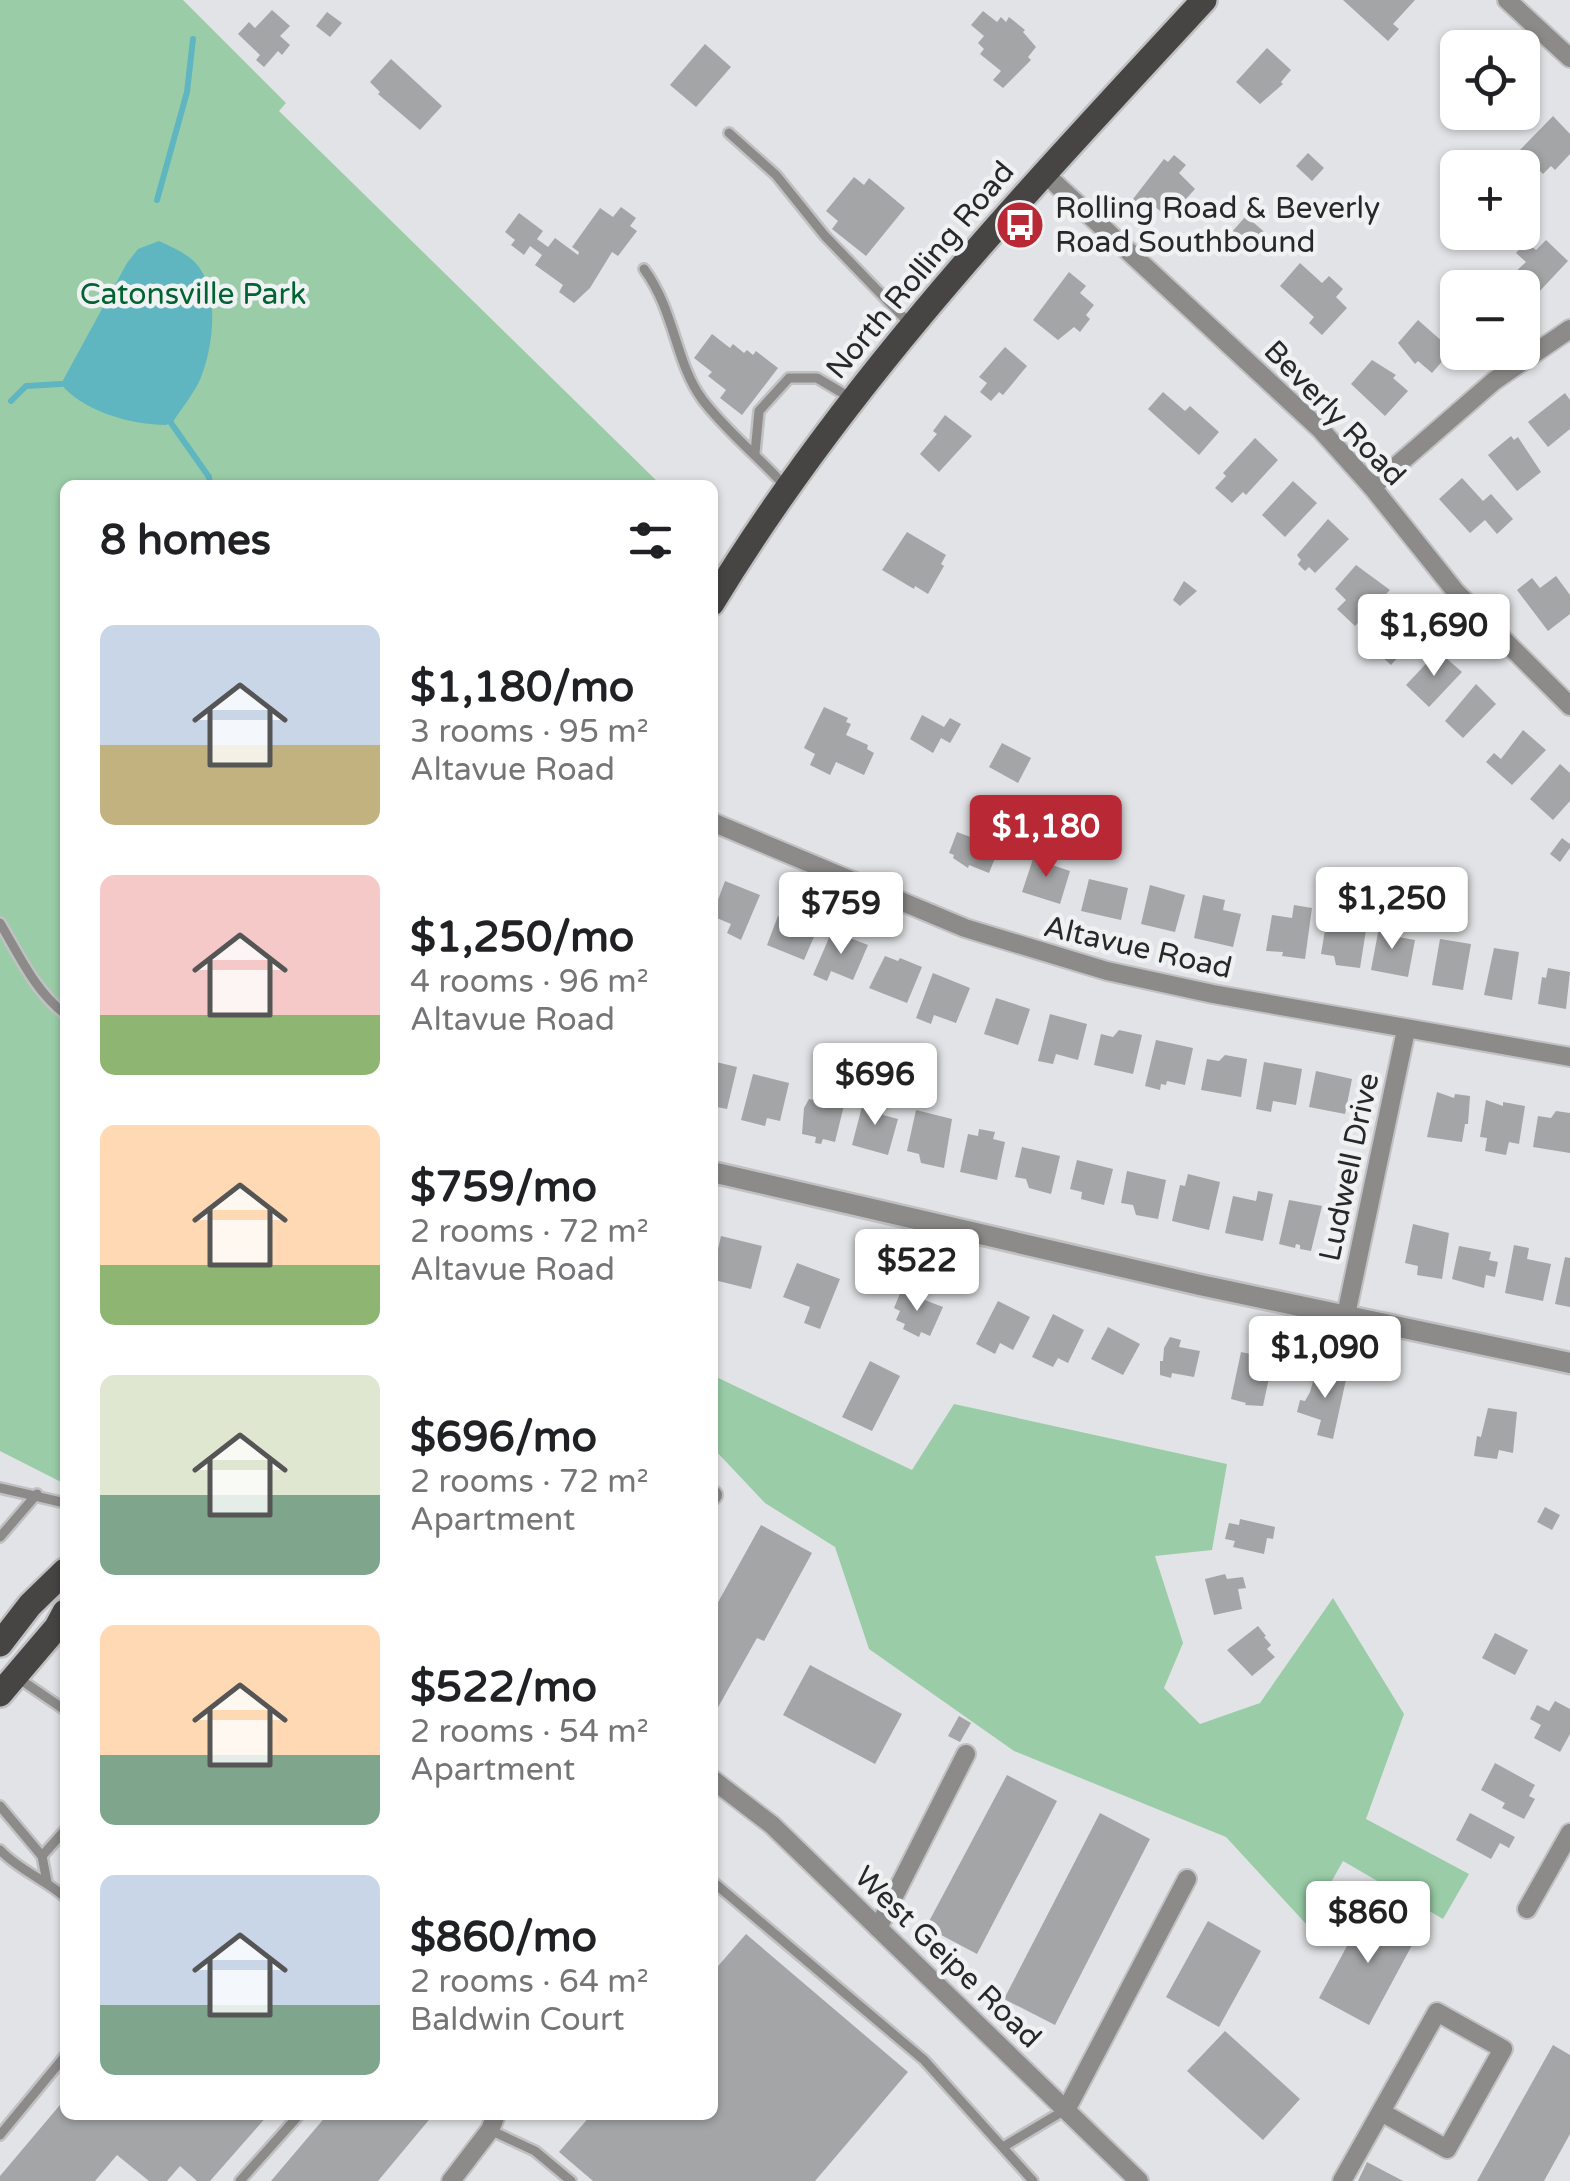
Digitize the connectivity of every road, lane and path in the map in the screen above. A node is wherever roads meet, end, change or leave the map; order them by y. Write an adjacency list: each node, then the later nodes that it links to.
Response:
1 (1204, 0): 5 (main road, North Rolling Road)
2 (1507, 0): 3 (street)
3 (1570, 58)
4 (729, 133): 7 (lane)
5 (1044, 173): 7 (main road, North Rolling Road); 12 (street, Beverly Road)
6 (644, 270): 10 (lane)
7 (912, 326): 9 (main road, North Rolling Road)
8 (1570, 329): 12 (street)
9 (853, 400): 10 (lane); 11 (main road, North Rolling Road)
10 (756, 454): 11 (lane)
11 (786, 487): 13 (main road, North Rolling Road)
12 (1372, 487): 14 (street, Beverly Road)
13 (718, 594)
14 (1566, 696)
15 (718, 825): 18 (street, Altavue Road)
16 (0, 922): 17 (lane)
17 (60, 1010)
18 (1406, 1030): 19 (street, Altavue Road); 21 (street, Ludwell Drive)
19 (1570, 1057)
20 (718, 1173): 21 (street)
21 (1346, 1315): 22 (street)
22 (1570, 1363)
23 (0, 1488): 24 (lane)
24 (37, 1494): 25 (lane); 26 (lane)
25 (60, 1501)
26 (0, 1537)
27 (60, 1576): 29 (main road)
28 (60, 1621): 30 (main road)
29 (0, 1644)
30 (8, 1685): 31 (lane)
31 (60, 1708)
32 (966, 1754): 44 (street)
33 (718, 1784): 44 (street, West Geipe Road)
34 (0, 1806): 38 (lane)
35 (1570, 1834): 43 (street)
36 (60, 1836): 38 (lane)
37 (0, 1850): 40 (lane)
38 (42, 1856): 40 (lane)
39 (1188, 1879): 46 (street)
40 (47, 1882): 42 (lane)
41 (718, 1886): 51 (lane)
42 (60, 1893)
43 (1527, 1909)
44 (878, 1928): 46 (street, West Geipe Road)
45 (60, 2062): 50 (lane)
46 (1066, 2110): 51 (lane); 56 (street, West Geipe Road)
47 (1381, 2112): 47 (street); 57 (street)
48 (294, 2120): 52 (lane)
49 (493, 2122): 53 (street); 54 (lane)
50 (0, 2135)
51 (1003, 2147): 55 (lane)
52 (240, 2181)
53 (451, 2181)
54 (571, 2181)
55 (1032, 2181)
56 (1139, 2181)
57 (1342, 2181)

